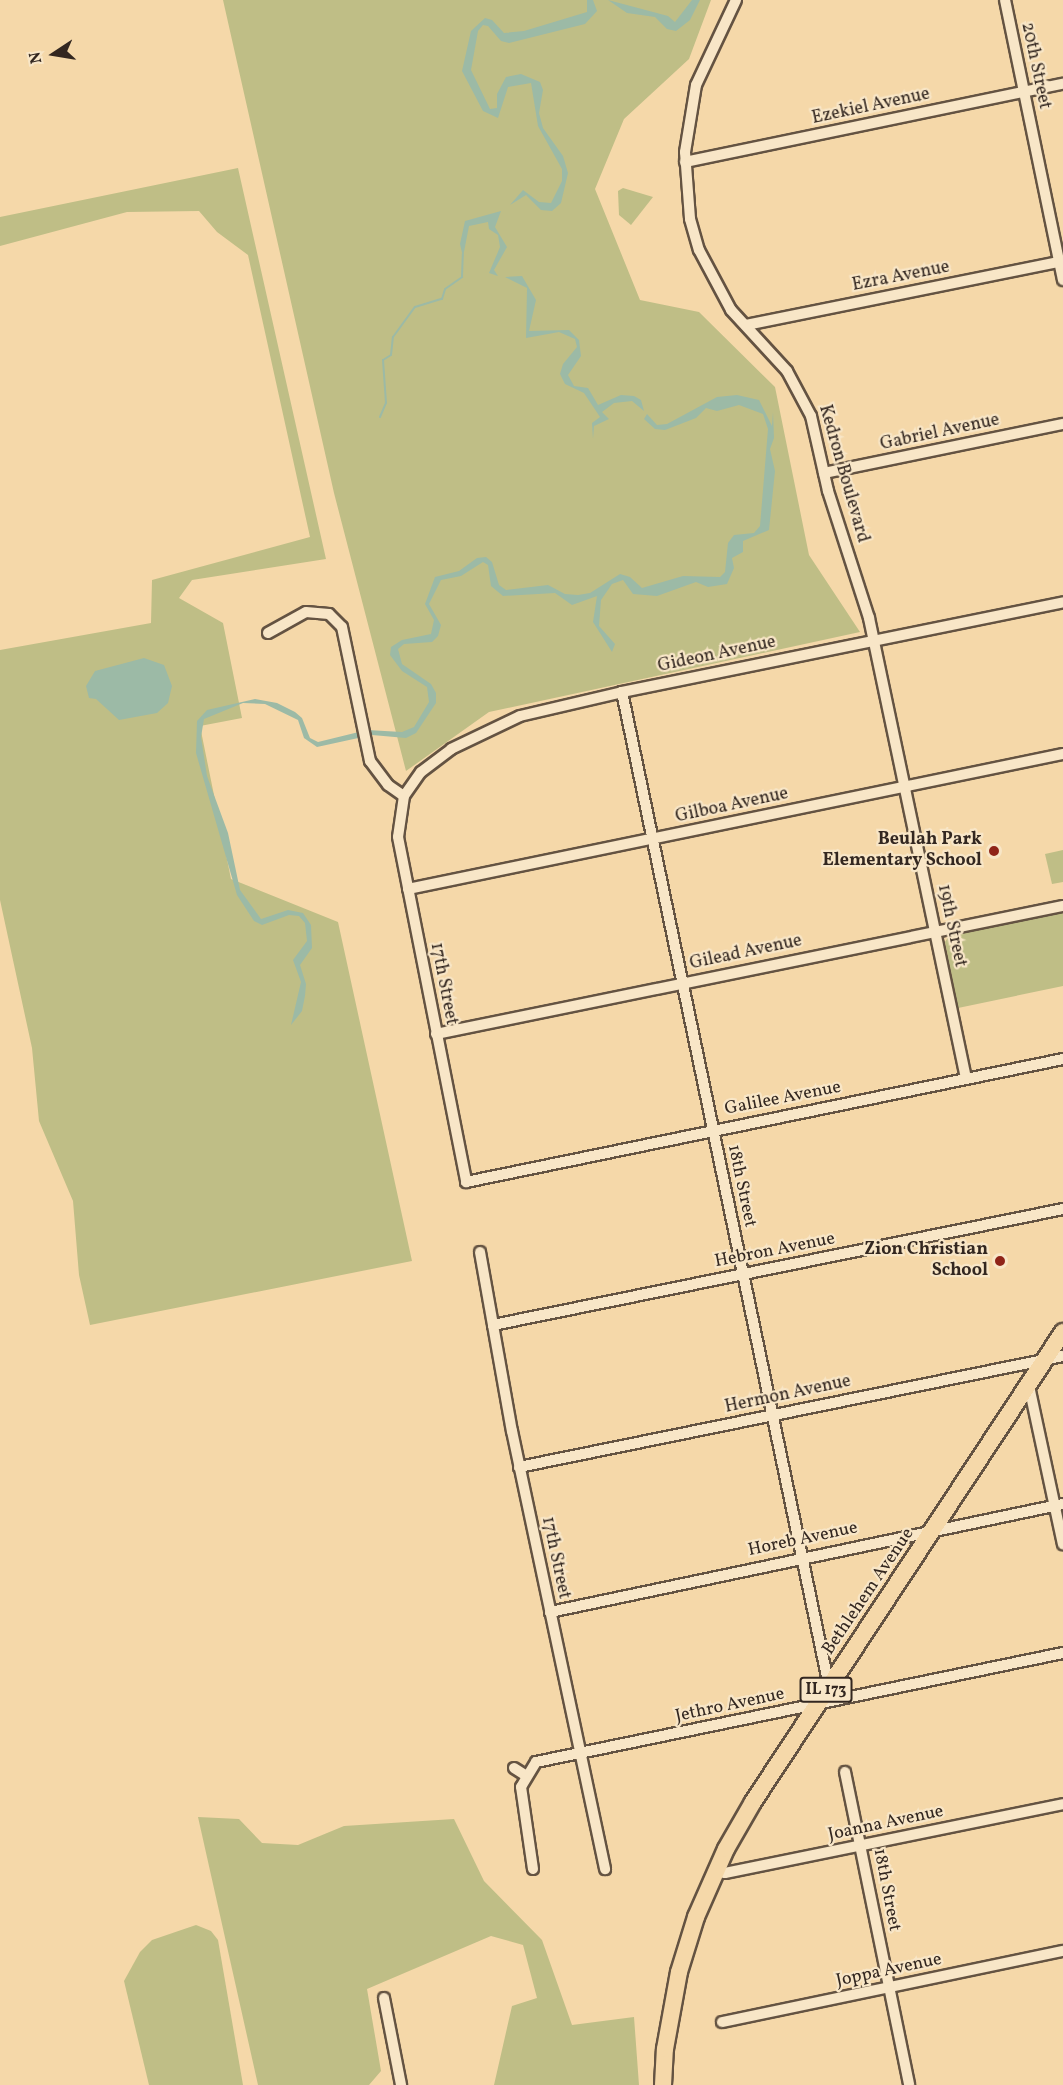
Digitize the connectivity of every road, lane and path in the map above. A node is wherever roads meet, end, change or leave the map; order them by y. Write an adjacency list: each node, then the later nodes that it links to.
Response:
1 (736, 0): 5 (street, Kedron Boulevard)
2 (1005, 0): 4 (street, 20th Street)
3 (1063, 84): 4 (street, Ezekiel Avenue)
4 (1024, 92): 5 (street, Ezekiel Avenue); 6 (street, 20th Street)
5 (685, 162): 8 (street, Kedron Boulevard)
6 (1061, 261): 7 (street, 20th Street); 8 (street, Ezra Avenue)
7 (1063, 280)
8 (746, 326): 10 (street, Kedron Boulevard)
9 (1063, 424): 10 (street, Gabriel Avenue)
10 (824, 473): 13 (street, Kedron Boulevard)
11 (1063, 602): 13 (street, Gideon Avenue)
12 (268, 633): 17 (street)
13 (873, 640): 14 (street, Gideon Avenue); 16 (street, 19th Street)
14 (622, 692): 17 (street, Gideon Avenue); 18 (street, 18th Street)
15 (1063, 754): 16 (street, Gilboa Avenue)
16 (904, 787): 18 (street, Gilboa Avenue); 21 (street, 19th Street)
17 (404, 796): 19 (street, 17th Street)
18 (652, 839): 19 (street, Gilboa Avenue); 22 (street, 18th Street)
19 (408, 889): 23 (street, 17th Street)
20 (1063, 906): 21 (street, Gilead Avenue)
21 (935, 931): 22 (street, Gilead Avenue); 25 (street, 19th Street)
22 (682, 983): 23 (street, Gilead Avenue); 26 (street, 18th Street)
23 (436, 1034): 27 (street, 17th Street)
24 (1063, 1059): 25 (street, Galilee Avenue)
25 (966, 1078): 26 (street, Galilee Avenue)
26 (713, 1130): 27 (street, Galilee Avenue); 30 (street, 18th Street)
27 (510, 1172)
28 (1063, 1209): 30 (street, Hebron Avenue)
29 (480, 1252): 31 (street, 17th Street)
30 (743, 1274): 31 (street, Hebron Avenue); 35 (street, 18th Street)
31 (493, 1325): 36 (street, 17th Street)
32 (1063, 1332): 33 (main road, Bethlehem Avenue / IL 173)
33 (1055, 1357): 34 (main road, Bethlehem Avenue / IL 173); 35 (street, Hermon Avenue)
34 (1029, 1386): 37 (street); 38 (main road, Bethlehem Avenue / IL 173)
35 (772, 1416): 36 (street, Hermon Avenue); 40 (street, 18th Street)
36 (519, 1467): 41 (street, 17th Street)
37 (1059, 1505): 38 (street, Horeb Avenue); 39 (street)
38 (935, 1528): 40 (street, Horeb Avenue); 43 (main road, Bethlehem Avenue / IL 173)
39 (1063, 1544)
40 (802, 1557): 41 (street, Horeb Avenue); 43 (street, 18th Street)
41 (550, 1612): 45 (street, 17th Street)
42 (1063, 1653): 44 (street, Jethro Avenue)
43 (829, 1686): 44 (main road, Bethlehem Avenue / IL 173)
44 (818, 1704): 45 (street, Jethro Avenue); 53 (main road, Bethlehem Avenue / IL 173)
45 (580, 1754): 48 (street, Jethro Avenue); 52 (street, 17th Street)
46 (514, 1768): 48 (street)
47 (845, 1772): 50 (street, 18th Street)
48 (525, 1775): 51 (street)
49 (1063, 1804): 50 (street, Joanna Avenue)
50 (860, 1846): 53 (street, Joanna Avenue); 55 (street, 18th Street)
51 (533, 1869)
52 (605, 1869)
53 (715, 1871): 59 (main road, Bethlehem Avenue / IL 173)
54 (1063, 1951): 55 (street, Joppa Avenue)
55 (889, 1988): 57 (street, Joppa Avenue); 60 (street, 18th Street)
56 (384, 1998): 58 (street)
57 (722, 2022)
58 (401, 2085)
59 (663, 2085)
60 (909, 2085)

